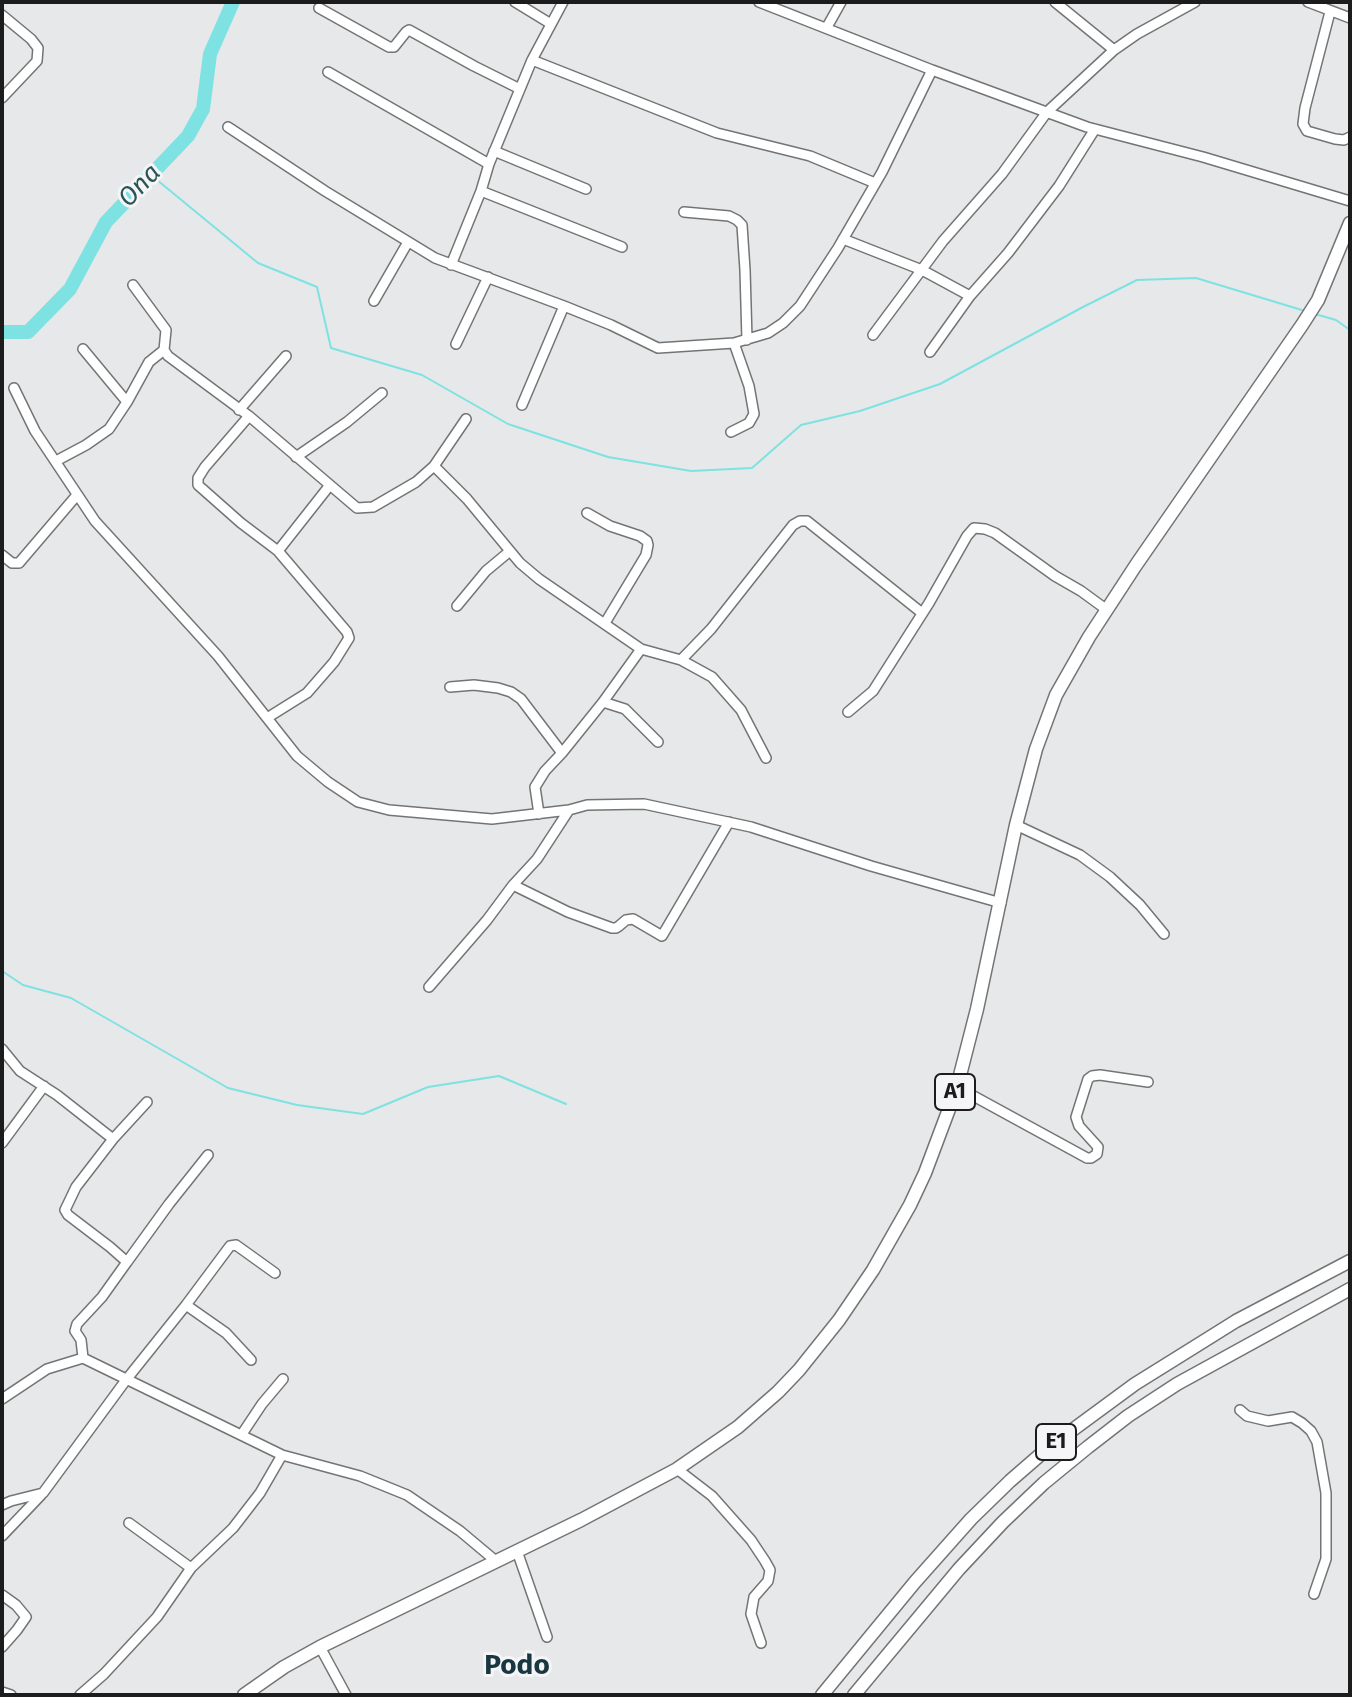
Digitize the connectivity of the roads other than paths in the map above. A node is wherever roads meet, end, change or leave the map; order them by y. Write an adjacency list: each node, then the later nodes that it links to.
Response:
1 (515, 2): 12 (street)
2 (563, 2): 12 (street)
3 (759, 2): 13 (street)
4 (841, 2): 13 (street)
5 (1055, 2): 14 (street)
6 (1195, 2): 14 (street)
7 (1308, 2): 9 (street)
8 (319, 8): 18 (street)
9 (1330, 12): 11 (street); 23 (street)
10 (2, 15): 19 (street)
11 (1350, 18)
12 (551, 24): 15 (street)
13 (827, 27): 16 (street)
14 (1114, 50): 20 (street)
15 (532, 60): 18 (street); 26 (street)
16 (932, 70): 20 (street); 26 (street)
17 (328, 72): 25 (street)
18 (520, 89): 24 (street)
19 (2, 98)
20 (1047, 112): 22 (street); 36 (street)
21 (228, 127): 33 (street)
22 (1095, 129): 29 (street); 39 (street)
23 (1350, 137)
24 (494, 151): 25 (street); 27 (street)
25 (489, 164): 28 (street)
26 (875, 183): 32 (street)
27 (586, 189)
28 (481, 191): 34 (street); 35 (street)
29 (1350, 201)
30 (684, 212): 43 (street)
31 (1350, 223): 68 (highway, A1)
32 (843, 239): 36 (street); 43 (street)
33 (408, 242): 35 (street); 40 (street)
34 (622, 247)
35 (451, 265): 37 (street)
36 (922, 270): 39 (street); 42 (street)
37 (488, 277): 41 (street); 45 (street)
38 (133, 285): 47 (street)
39 (970, 296): 48 (street)
40 (374, 301)
41 (564, 306): 44 (street); 53 (street)
42 (873, 335)
43 (747, 340): 44 (street)
44 (734, 343): 57 (street)
45 (456, 344)
46 (83, 349): 52 (street)
47 (164, 350): 52 (street); 54 (street)
48 (930, 352)
49 (286, 356): 54 (street)
50 (14, 388): 59 (street)
51 (382, 393): 58 (street)
52 (127, 402): 59 (street)
53 (522, 405)
54 (239, 410): 55 (street)
55 (249, 416): 58 (street); 64 (street)
56 (466, 419): 60 (street)
57 (731, 432)
58 (296, 457): 61 (street)
59 (56, 461): 62 (street)
60 (434, 466): 61 (street); 65 (street)
61 (330, 485): 64 (street)
62 (77, 495): 66 (street); 76 (street)
63 (587, 513): 70 (street)
64 (278, 551): 76 (street)
65 (510, 551): 67 (street); 70 (street)
66 (2, 555)
67 (457, 606)
68 (1107, 610): 69 (street); 83 (highway, A1)
69 (922, 613): 72 (street); 75 (street)
70 (605, 623): 71 (street)
71 (641, 649): 72 (street); 74 (street)
72 (681, 660): 79 (street)
73 (450, 687): 78 (street)
74 (603, 702): 77 (street); 78 (street)
75 (848, 712)
76 (267, 718): 81 (street)
77 (658, 742)
78 (562, 753): 81 (street)
79 (766, 758)
80 (569, 810): 81 (street); 82 (street); 84 (street)
81 (539, 814)
82 (729, 822): 84 (street); 85 (street)
83 (1016, 825): 85 (highway, A1); 86 (street)
84 (513, 885): 87 (street)
85 (1001, 903): 91 (highway, A1)
86 (1164, 934)
87 (429, 987)
88 (2, 1049): 90 (street)
89 (1148, 1082): 91 (street)
90 (44, 1086): 93 (street); 94 (street)
91 (957, 1087): 109 (highway, A1)
92 (147, 1102): 93 (street)
93 (113, 1139): 97 (street)
94 (2, 1143)
95 (208, 1155): 97 (street)
96 (1350, 1261): 128 (highway, E1)
97 (127, 1262): 101 (street)
98 (275, 1273): 100 (street)
99 (1350, 1289): 129 (highway, E1)
100 (186, 1305): 102 (street); 104 (street)
101 (83, 1358): 104 (street); 105 (street)
102 (251, 1360)
103 (283, 1379): 107 (street)
104 (126, 1380): 107 (street); 110 (street)
105 (2, 1399)
106 (1240, 1410): 117 (street)
107 (242, 1434): 108 (street)
108 (282, 1455): 115 (street); 116 (street)
109 (677, 1469): 114 (highway, A1); 120 (street)
110 (43, 1493): 111 (street); 113 (street)
111 (2, 1505)
112 (129, 1523): 116 (street)
113 (2, 1536)
114 (517, 1551): 115 (highway, A1); 119 (street)
115 (497, 1562): 122 (highway, A1)
116 (191, 1568): 125 (street)
117 (1314, 1594)
118 (2, 1595): 121 (street)
119 (547, 1637)
120 (761, 1643)
121 (2, 1647)
122 (320, 1647): 126 (highway, A1); 127 (street)
123 (2, 1692): 124 (street)
124 (11, 1695)
125 (80, 1695)
126 (244, 1695)
127 (346, 1695)
128 (822, 1695)
129 (854, 1695)

